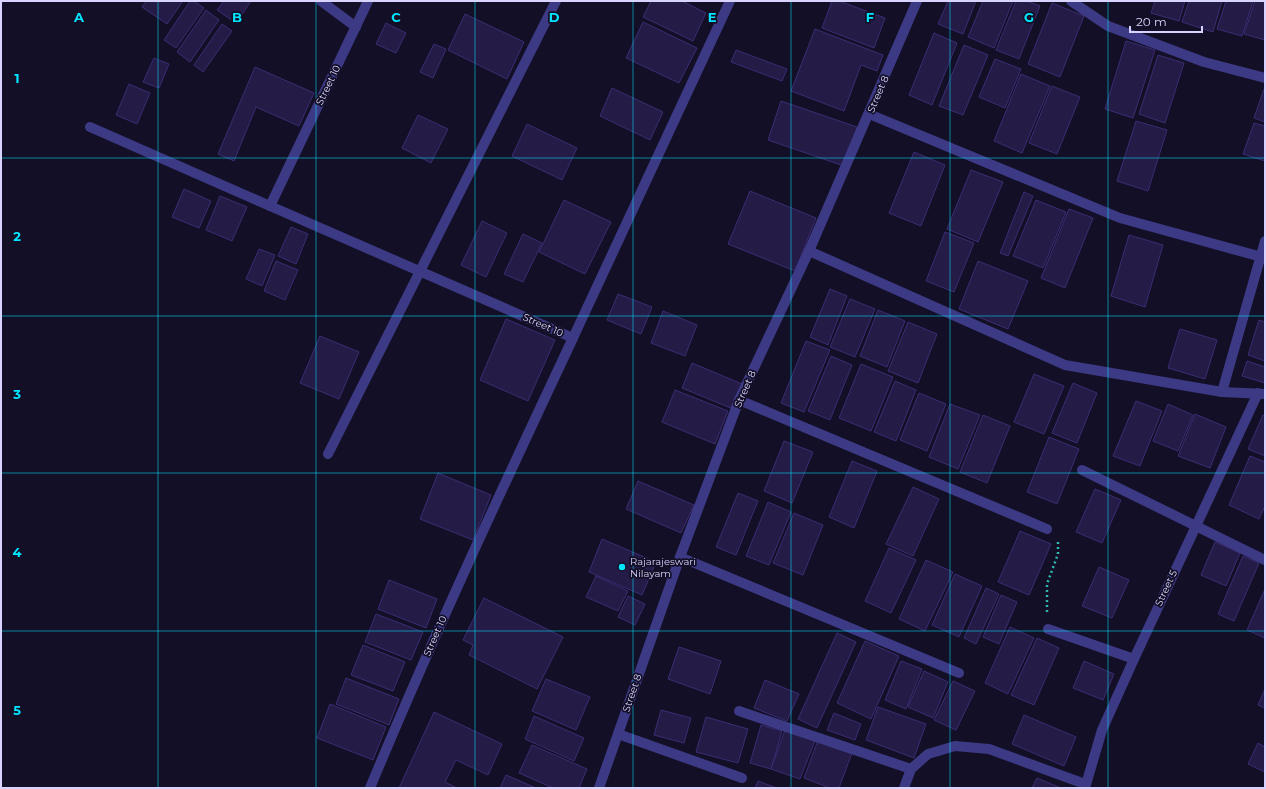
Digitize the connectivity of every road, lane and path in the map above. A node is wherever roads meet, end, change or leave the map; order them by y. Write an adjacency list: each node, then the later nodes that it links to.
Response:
1 (321, 1): 7 (street)
2 (368, 1): 7 (street, Street 10)
3 (556, 1): 15 (street)
4 (730, 1): 16 (street)
5 (917, 1): 9 (street, Street 8)
6 (1071, 1): 8 (street)
7 (356, 27): 11 (street, Street 10)
8 (1265, 78)
9 (869, 114): 13 (street, Street 8); 14 (street)
10 (90, 127): 11 (street)
11 (270, 206): 15 (street, Street 10)
12 (1265, 241): 14 (street)
13 (809, 251): 17 (street); 19 (street, Street 8)
14 (1263, 257): 17 (street)
15 (419, 271): 16 (street, Street 10); 20 (street)
16 (573, 338): 34 (street, Street 10)
17 (1222, 392): 18 (street)
18 (1262, 393): 22 (street, Street 5)
19 (739, 400): 23 (street); 24 (street, Street 8)
20 (328, 454)
21 (1082, 470): 22 (street)
22 (1196, 526): 25 (street); 27 (street, Street 5)
23 (1047, 529): 26 (path)
24 (680, 557): 28 (street); 30 (street, Street 8)
25 (1265, 560)
26 (1048, 629): 27 (street)
27 (1134, 659): 33 (street, Street 5)
28 (959, 673)
29 (739, 712): 31 (street)
30 (618, 734): 32 (street); 35 (street, Street 8)
31 (911, 769): 33 (street); 36 (street)
32 (742, 778)
33 (1085, 786)
34 (370, 788)
35 (599, 788)
36 (904, 788)

